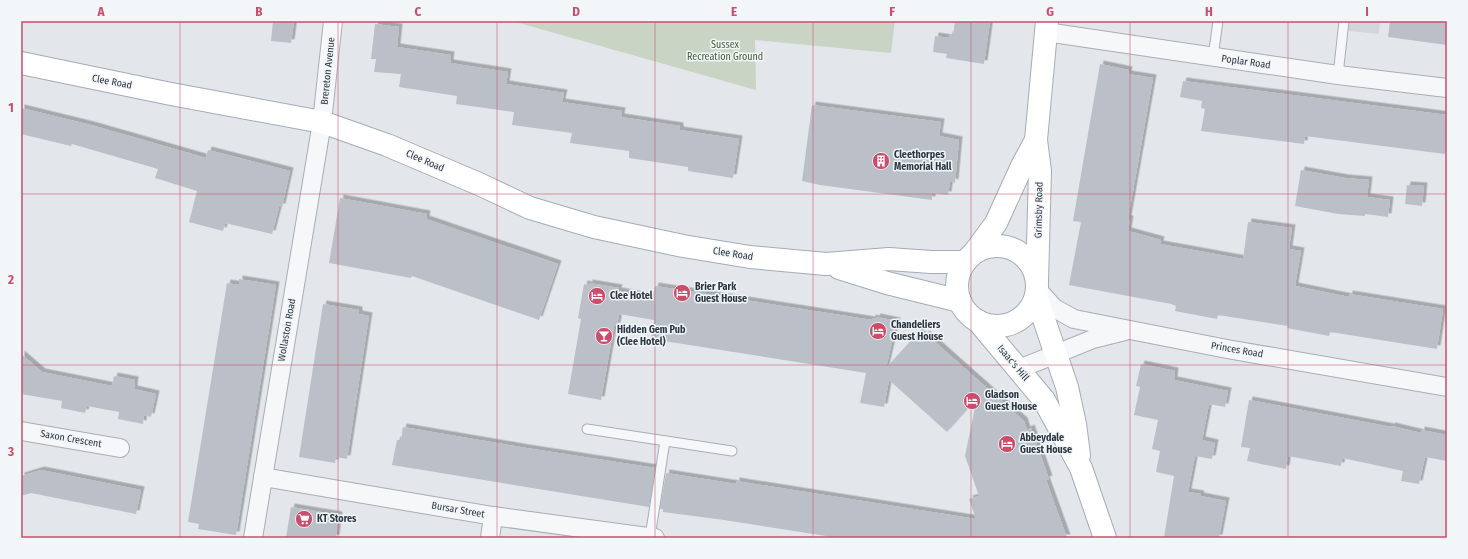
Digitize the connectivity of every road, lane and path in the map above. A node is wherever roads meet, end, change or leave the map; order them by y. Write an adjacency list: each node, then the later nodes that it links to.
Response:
1 (333, 21): 9 (street, Brereton Avenue)
2 (1218, 21): 5 (lane)
3 (1344, 21): 7 (lane)
4 (1046, 27): 5 (street, Poplar Road); 10 (main road, Grimsby Road)
5 (1213, 57): 7 (street, Poplar Road)
6 (21, 63): 9 (main road, Clee Road)
7 (1338, 75): 8 (street, Poplar Road)
8 (1447, 88)
9 (322, 122): 12 (main road, Clee Road); 26 (street, Wollaston Road)
10 (1036, 140): 11 (main road, Grimsby Road); 13 (main road, Grimsby Road)
11 (969, 258): 12 (main road, Clee Road); 13 (main road); 14 (main road)
12 (826, 264): 14 (main road, Clee Road)
13 (1037, 288): 15 (main road); 16 (street, Princes Road); 17 (main road, Isaac's Hill)
14 (960, 301): 15 (main road)
15 (978, 321): 18 (main road, Isaac's Hill)
16 (1131, 330): 17 (street); 19 (street, Princes Road)
17 (1055, 354): 18 (street); 25 (main road, Isaac's Hill)
18 (1019, 369): 25 (main road, Isaac's Hill)
19 (1447, 387)
20 (587, 429): 22 (lane)
21 (21, 431): 23 (street, Saxon Crescent)
22 (665, 441): 24 (lane); 30 (lane)
23 (120, 448)
24 (732, 451)
25 (1081, 468): 31 (main road, Isaac's Hill)
26 (263, 477): 27 (street, Bursar Street); 28 (street, Wollaston Road)
27 (494, 516): 29 (street); 30 (street, Bursar Street)
28 (253, 538)
29 (490, 538)
30 (653, 538)
31 (1105, 538)

